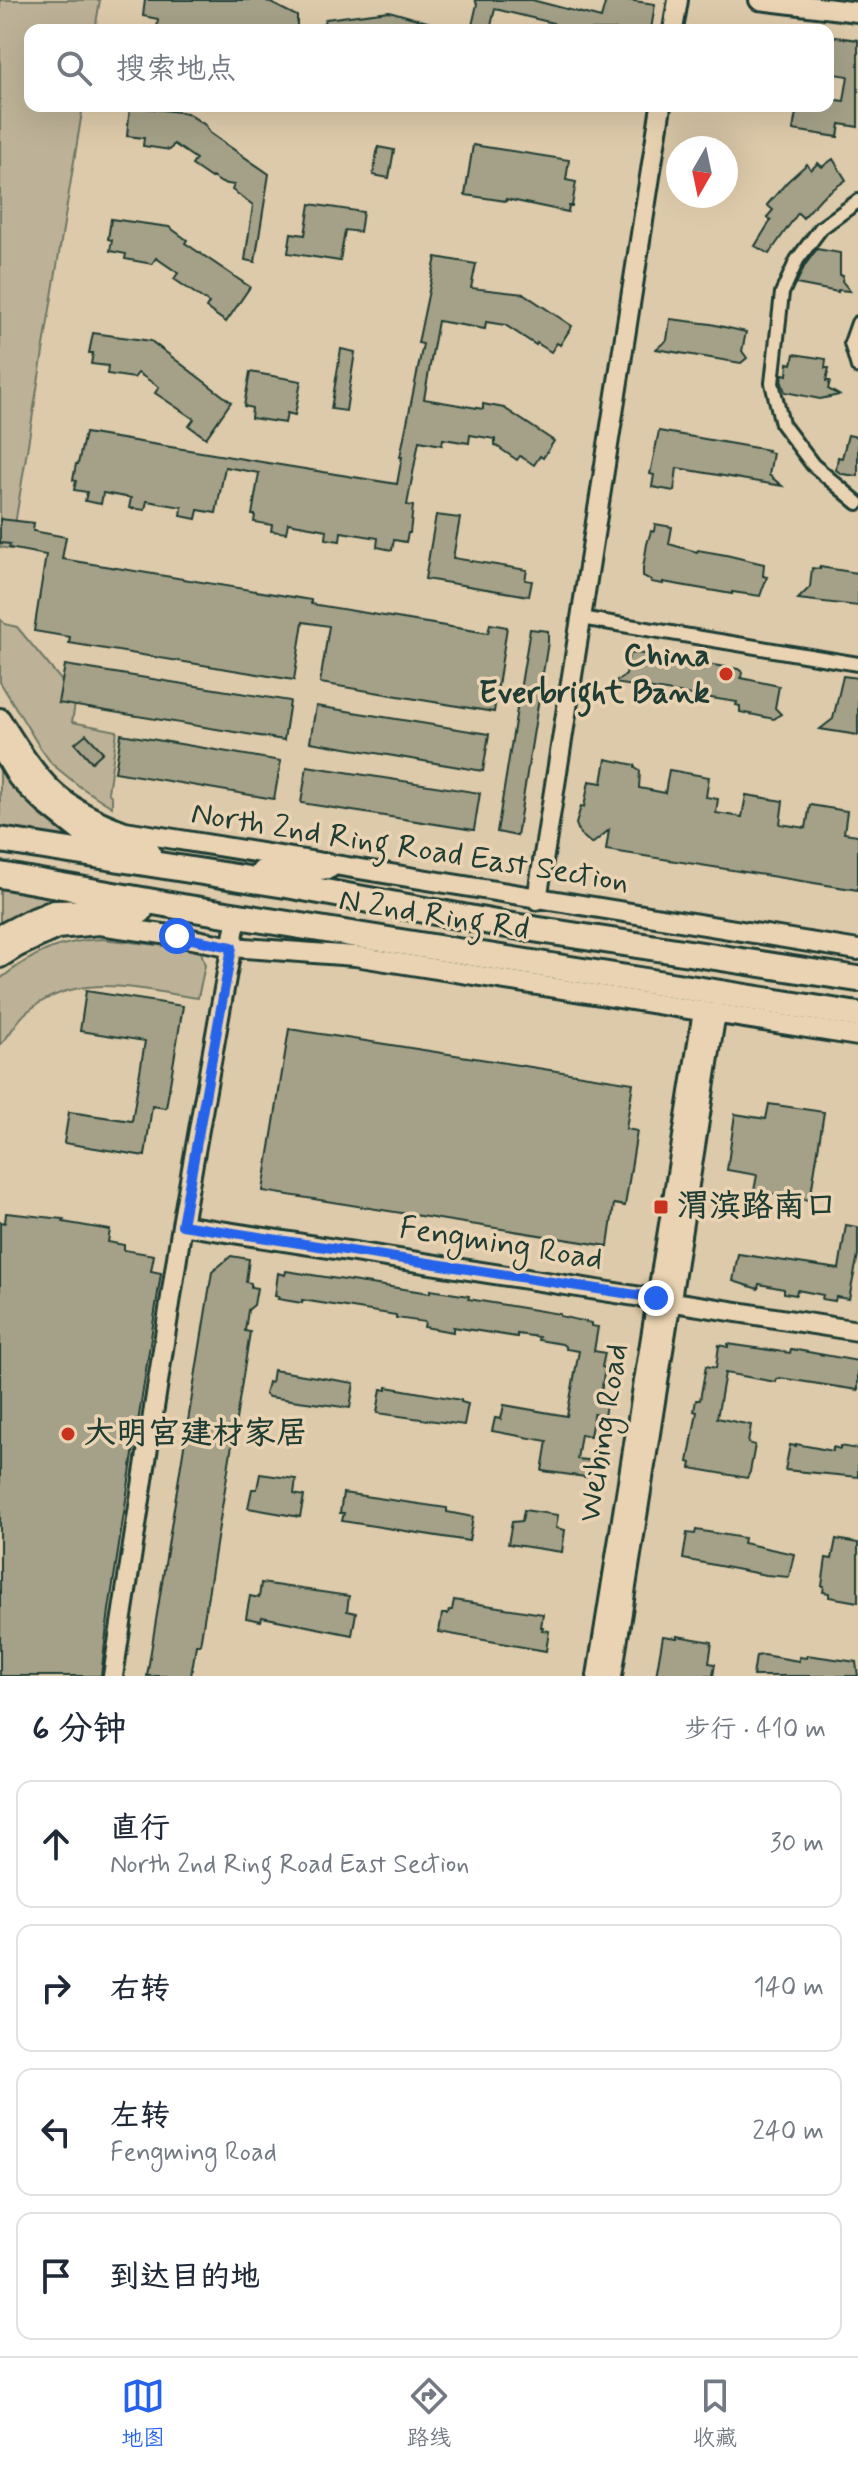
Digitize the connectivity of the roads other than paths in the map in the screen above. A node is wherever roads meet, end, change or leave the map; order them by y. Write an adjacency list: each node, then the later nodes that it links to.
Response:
1 (678, 0): 4 (street)
2 (759, 0): 3 (street)
3 (858, 12)
4 (674, 24)
5 (660, 112): 10 (street)
6 (858, 201): 9 (street)
7 (858, 323): 8 (street)
8 (858, 367)
9 (858, 503)
10 (581, 618): 11 (street); 18 (street)
11 (858, 664)
12 (0, 718): 15 (street, North 2nd Ring Road East Section)
13 (0, 743): 17 (highway)
14 (0, 840): 17 (highway, N 2nd Ring Rd)
15 (328, 866): 17 (highway); 18 (street, North 2nd Ring Road East Section)
16 (0, 875): 19 (highway, N 2nd Ring Rd)
17 (219, 875): 24 (highway, N 2nd Ring Rd)
18 (537, 900): 22 (street, North 2nd Ring Road East Section)
19 (228, 914): 20 (highway); 21 (street); 26 (highway, N 2nd Ring Rd)
20 (0, 938)
21 (232, 947): 23 (street); 25 (street); 28 (street)
22 (858, 950)
23 (0, 958)
24 (858, 979)
25 (709, 1012): 27 (street); 29 (street, Weibing Road)
26 (858, 1015)
27 (858, 1036)
28 (182, 1225): 29 (street, Fengming Road); 31 (street)
29 (663, 1299): 30 (street, Fengming Road); 32 (street, Weibing Road); 33 (street, Weibing Road)
30 (858, 1331)
31 (113, 1676)
32 (597, 1676)
33 (612, 1676)

